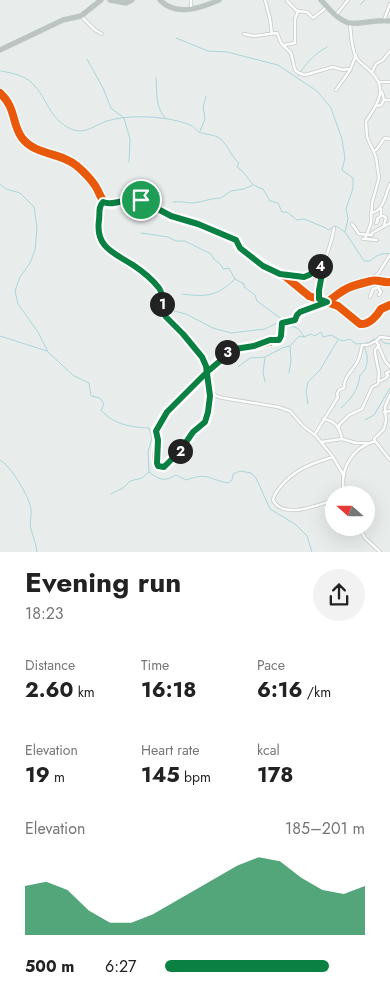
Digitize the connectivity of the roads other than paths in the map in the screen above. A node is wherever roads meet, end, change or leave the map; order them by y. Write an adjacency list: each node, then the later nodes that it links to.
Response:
1 (101, 0): 16 (highway)
2 (110, 0): 3 (highway)
3 (132, 0)
4 (160, 0): 13 (highway)
5 (191, 0): 13 (street)
6 (219, 0): 13 (highway)
7 (265, 0): 21 (street)
8 (321, 0): 12 (highway)
9 (348, 0): 15 (street)
10 (287, 1): 14 (street)
11 (390, 4): 17 (street)
12 (327, 7): 14 (street); 15 (highway)
13 (190, 10)
14 (298, 11): 22 (street)
15 (336, 15): 18 (highway)
16 (81, 16): 19 (street); 23 (highway)
17 (387, 21): 18 (highway)
18 (350, 23): 25 (street)
19 (102, 34)
20 (244, 34): 21 (street)
21 (272, 34): 22 (street)
22 (284, 45): 26 (street)
23 (0, 50)
24 (390, 51): 27 (street)
25 (356, 55): 26 (street); 27 (street)
26 (350, 70): 30 (street)
27 (372, 72): 28 (street)
28 (380, 82): 29 (street); 31 (street)
29 (390, 82)
30 (336, 90)
31 (381, 90): 33 (street); 35 (street)
32 (0, 93): 39 (street)
33 (384, 100): 34 (street); 35 (street)
34 (390, 100)
35 (375, 107): 37 (street)
36 (390, 140): 37 (street)
37 (374, 152): 41 (street)
38 (390, 184): 40 (street)
39 (103, 202): 52 (street); 67 (street)
40 (381, 208): 41 (street); 42 (street)
41 (371, 213): 48 (street)
42 (381, 216): 43 (street); 47 (street)
43 (376, 223)
44 (390, 223): 47 (street)
45 (352, 224): 48 (street)
46 (334, 228): 51 (street)
47 (381, 228): 48 (street)
48 (364, 238): 49 (street)
49 (377, 240)
50 (390, 255): 53 (street)
51 (324, 264): 52 (street); 59 (street)
52 (280, 274): 59 (street)
53 (371, 281): 54 (street); 60 (street)
54 (383, 282): 55 (street); 56 (street)
55 (390, 282)
56 (378, 287): 57 (street); 58 (street)
57 (379, 295)
58 (370, 297)
59 (319, 299): 60 (street)
60 (327, 302): 61 (street); 67 (street)
61 (390, 305)
62 (389, 338): 63 (street)
63 (376, 342): 64 (street); 73 (street)
64 (379, 347): 65 (street); 68 (street)
65 (390, 367)
66 (390, 371): 68 (street)
67 (207, 372): 69 (street); 69 (street)
68 (380, 381): 74 (street)
69 (208, 384): 75 (street)
70 (390, 395): 71 (street)
71 (384, 412): 72 (street); 77 (street)
72 (390, 412)
73 (323, 419): 74 (street); 75 (street)
74 (339, 427): 76 (street)
75 (315, 434): 78 (street)
76 (342, 439): 78 (street); 79 (street)
77 (375, 441): 79 (street); 81 (street)
78 (321, 442): 80 (street)
79 (367, 444): 82 (street)
80 (333, 457): 82 (street); 84 (street)
81 (390, 460)
82 (344, 476): 83 (street)
83 (343, 486)
84 (325, 503)
85 (365, 536): 86 (street)
86 (380, 552)

